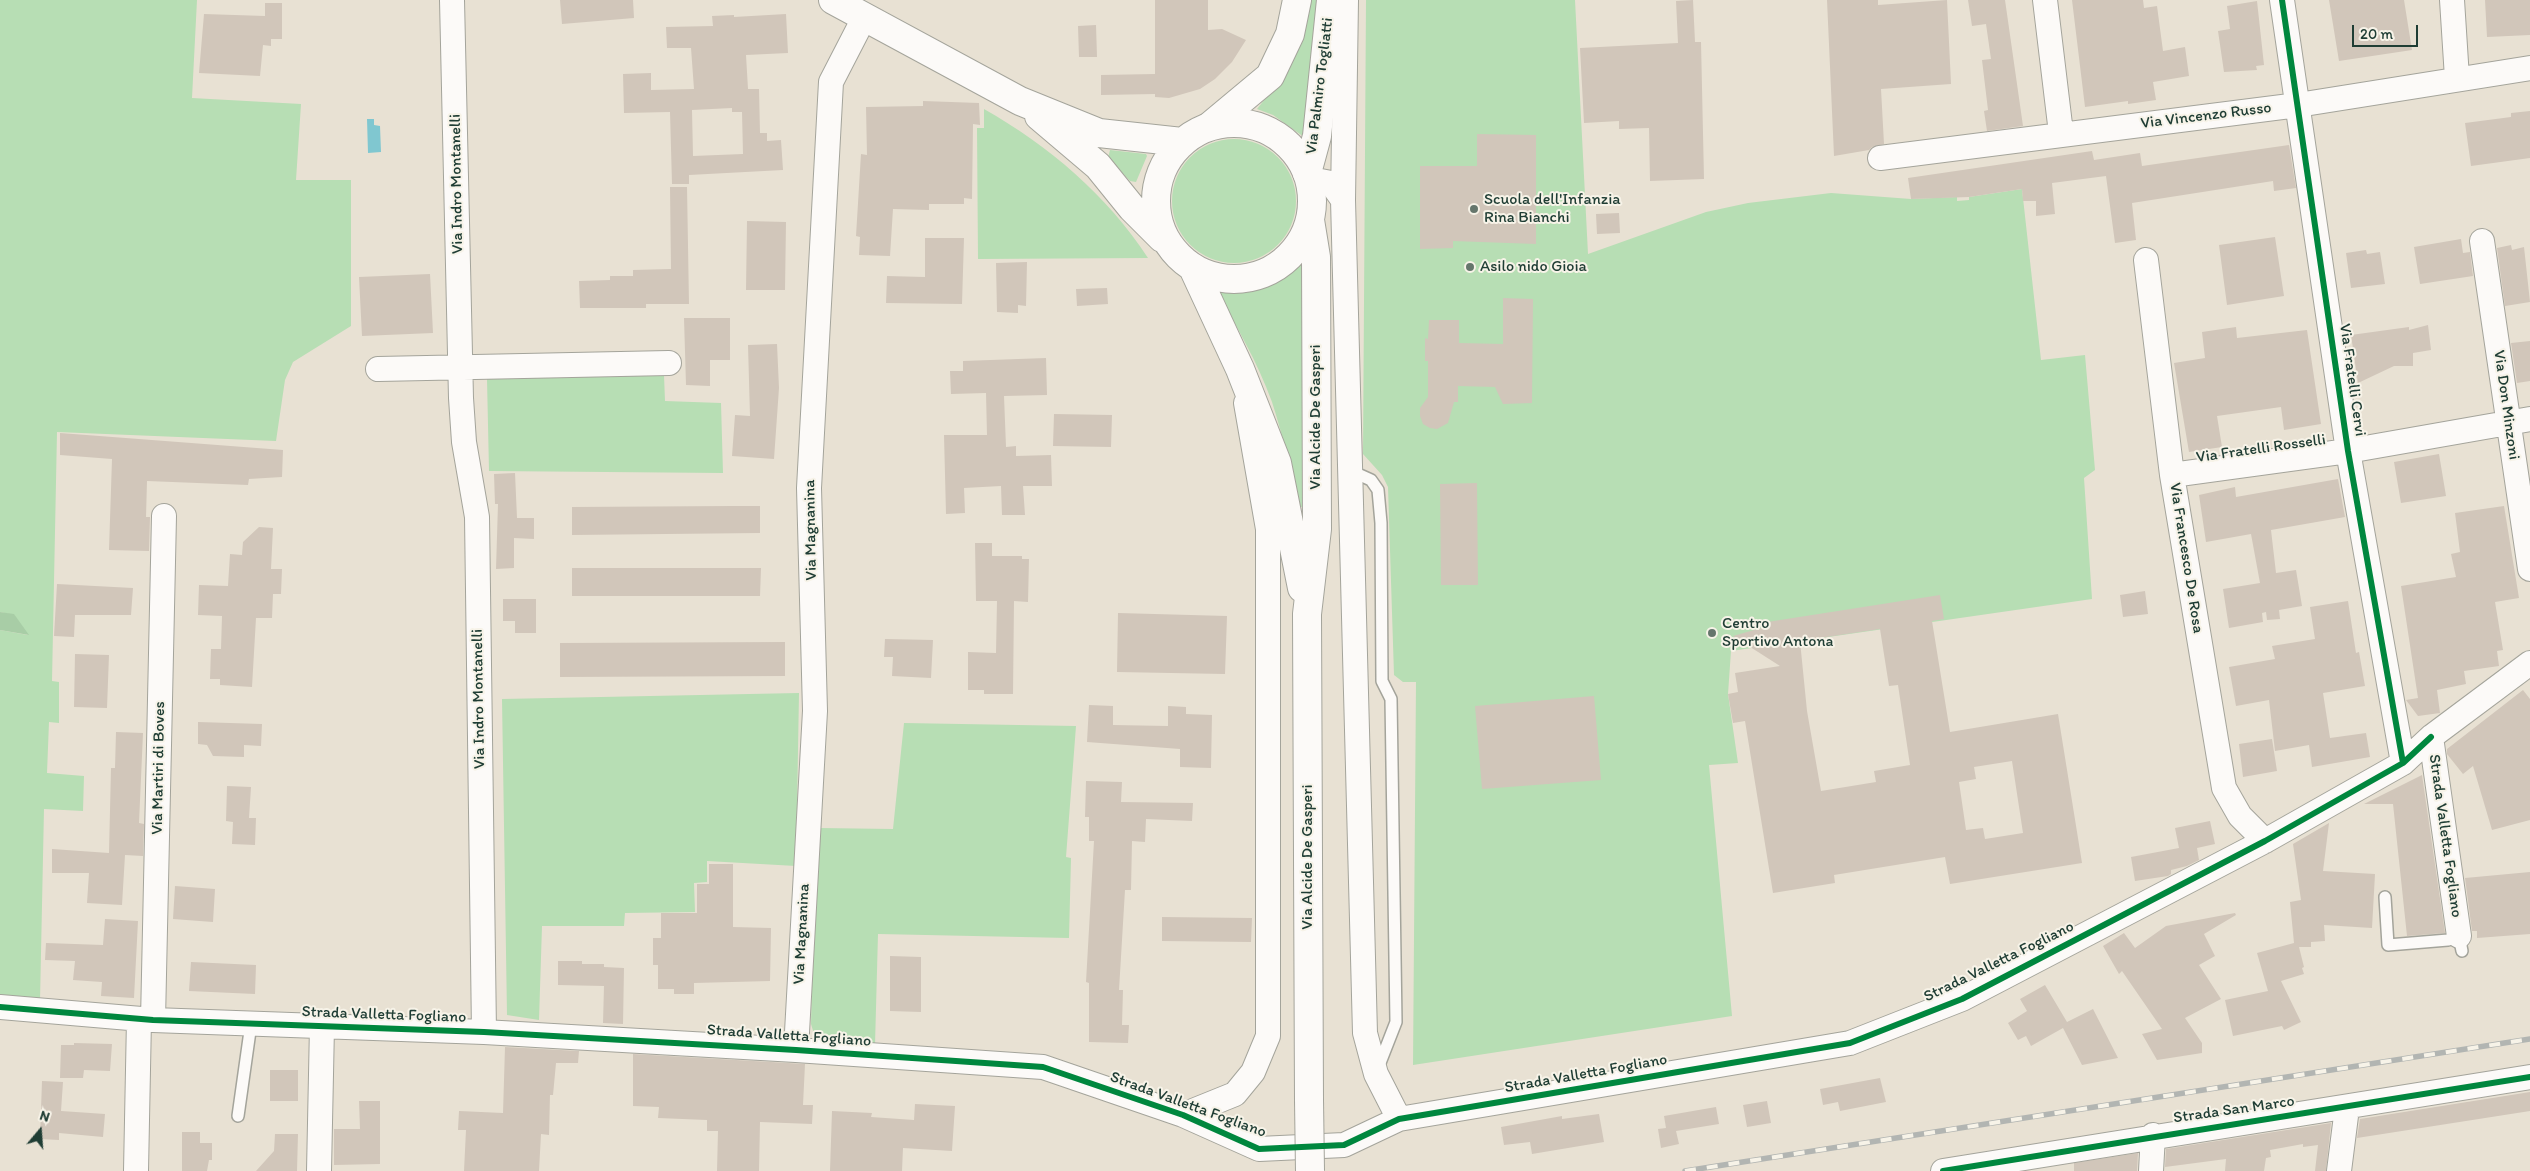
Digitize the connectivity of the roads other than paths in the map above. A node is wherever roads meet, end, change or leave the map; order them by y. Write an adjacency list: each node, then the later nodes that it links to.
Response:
1 (452, 0): 26 (street, Via Indro Montanelli)
2 (833, 0): 9 (main road)
3 (1297, 0): 14 (main road)
4 (1330, 0): 18 (main road, Via Palmiro Togliatti)
5 (1346, 0): 19 (street)
6 (2045, 0): 15 (street)
7 (2282, 0): 13 (street, Via Fratelli Cervi)
8 (2452, 0): 11 (street)
9 (864, 18): 12 (main road); 47 (street, Via Magnanina)
10 (2530, 68): 11 (street, Via Vincenzo Russo)
11 (2457, 78): 13 (street, Via Vincenzo Russo)
12 (1020, 101): 16 (main road); 21 (main road)
13 (2298, 105): 15 (street, Via Vincenzo Russo); 30 (street, Via Fratelli Cervi)
14 (1210, 126): 16 (main road, Via Alcide De Gasperi); 18 (main road, Via Alcide De Gasperi)
15 (2061, 133): 17 (street, Via Vincenzo Russo)
16 (1182, 142): 21 (main road, Via Alcide De Gasperi)
17 (1880, 158)
18 (1309, 176): 19 (street); 20 (main road, Via Alcide De Gasperi)
19 (1343, 200): 31 (street)
20 (1310, 220): 24 (main road, Via Alcide De Gasperi); 35 (main road, Via Alcide De Gasperi)
21 (1166, 242): 24 (main road, Via Alcide De Gasperi)
22 (2482, 242): 29 (street, Via Don Minzoni)
23 (2146, 260): 32 (street, Via Francesco De Rosa)
24 (1194, 270): 28 (main road, Via Alcide De Gasperi)
25 (669, 363): 26 (street)
26 (460, 368): 27 (street); 46 (street, Via Indro Montanelli)
27 (378, 369)
28 (1240, 369): 35 (main road, Via Alcide De Gasperi); 51 (street)
29 (2519, 420): 30 (street, Via Fratelli Rosselli); 34 (street, Via Don Minzoni)
30 (2348, 450): 32 (street, Via Fratelli Rosselli); 38 (street, Via Fratelli Cervi)
31 (1350, 471): 48 (street); 48 (lane)
32 (2172, 475): 39 (street, Via Francesco De Rosa)
33 (164, 516): 43 (street, Via Martiri di Boves)
34 (2530, 569)
35 (1307, 614): 57 (main road, Via Alcide De Gasperi, bridge)
36 (2530, 663): 37 (street, Strada Valletta Fogliano)
37 (2431, 737): 38 (street, Strada Valletta Fogliano); 41 (street, Strada Valletta Fogliano)
38 (2403, 764): 39 (street, Strada Valletta Fogliano)
39 (2265, 841): 53 (street, Strada Valletta Fogliano)
40 (2385, 898): 41 (lane, Strada Valletta Fogliano)
41 (2460, 944)
42 (0, 1007): 43 (street, Strada Valletta Fogliano)
43 (146, 1020): 44 (street, Strada Valletta Fogliano); 55 (street, Via Martiri di Boves)
44 (251, 1024): 45 (street, Strada Valletta Fogliano); 52 (lane)
45 (322, 1026): 46 (street, Strada Valletta Fogliano); 56 (street)
46 (484, 1032): 47 (street, Strada Valletta Fogliano)
47 (796, 1050): 51 (street, Strada Valletta Fogliano)
48 (1376, 1074): 53 (street)
49 (2530, 1077): 50 (street, Strada San Marco)
50 (2347, 1108): 54 (street, Strada San Marco); 60 (street)
51 (1183, 1115): 53 (street, Strada Valletta Fogliano)
52 (238, 1116)
53 (1399, 1120)
54 (2153, 1135): 58 (street, Strada San Marco); 59 (street)
55 (136, 1171)
56 (319, 1171)
57 (1310, 1171)
58 (1943, 1171)
59 (2151, 1171)
60 (2339, 1171)

